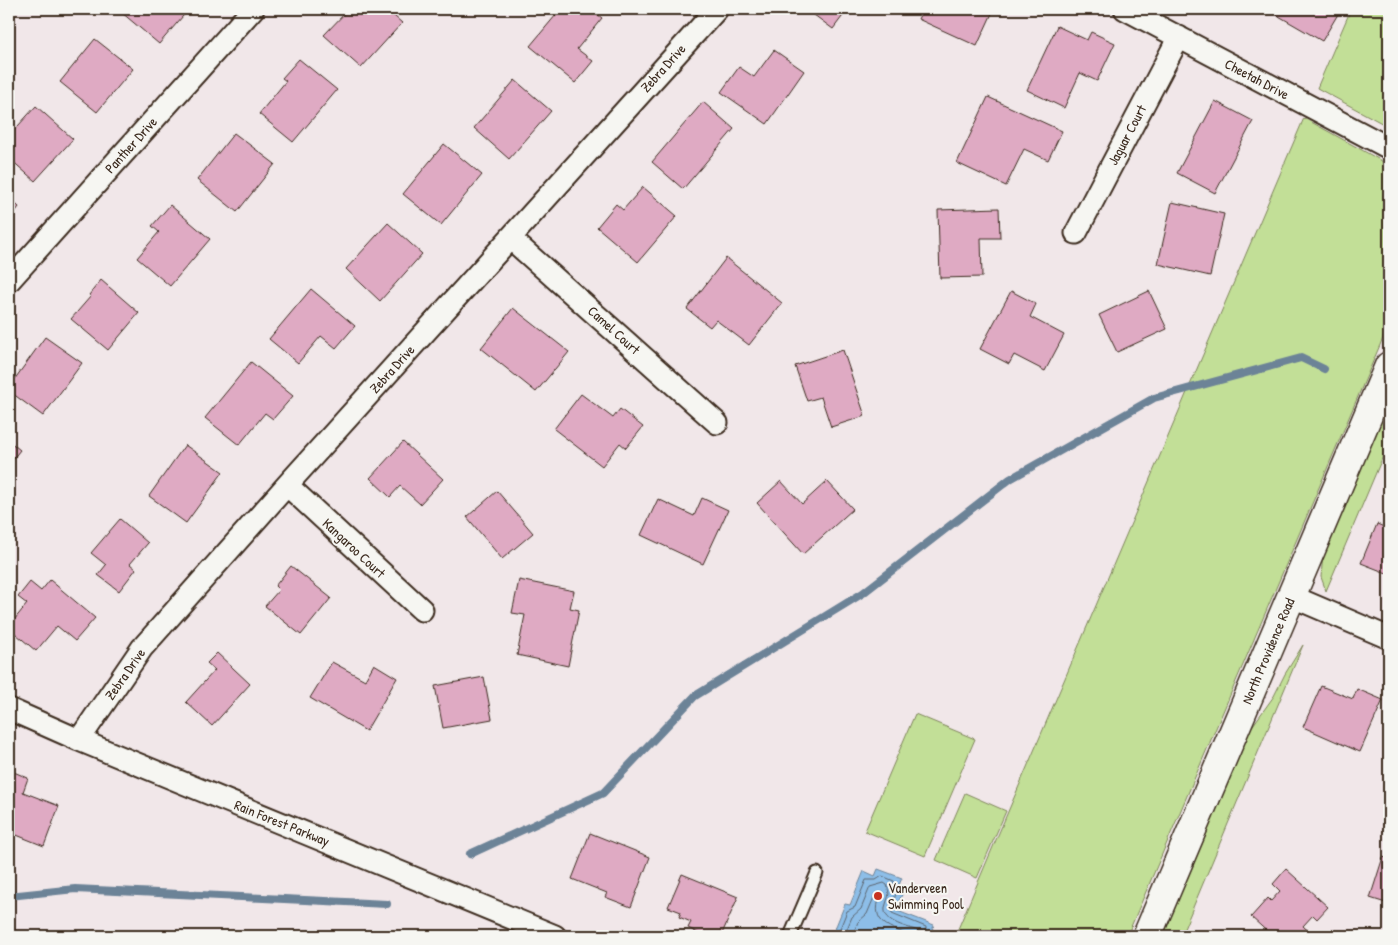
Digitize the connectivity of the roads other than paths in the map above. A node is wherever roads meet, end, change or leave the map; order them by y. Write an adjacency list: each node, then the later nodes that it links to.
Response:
1 (254, 9): 8 (street, Panther Drive)
2 (717, 9): 7 (street, Zebra Drive)
3 (1125, 9): 4 (street, Cheetah Drive)
4 (1179, 37): 5 (street, Cheetah Drive); 6 (street, Jaguar Court)
5 (1389, 148)
6 (1076, 233)
7 (510, 238): 10 (street, Camel Court); 11 (street, Zebra Drive)
8 (9, 281)
9 (1389, 366): 12 (street, North Providence Road)
10 (717, 422)
11 (287, 485): 13 (street, Kangaroo Court); 16 (street, Zebra Drive)
12 (1291, 596): 14 (street); 20 (street, North Providence Road)
13 (422, 610)
14 (1389, 638)
15 (9, 709): 16 (street, Rain Forest Parkway)
16 (79, 740): 18 (street, Rain Forest Parkway)
17 (817, 873): 19 (lane)
18 (555, 936)
19 (790, 936)
20 (1147, 936)

